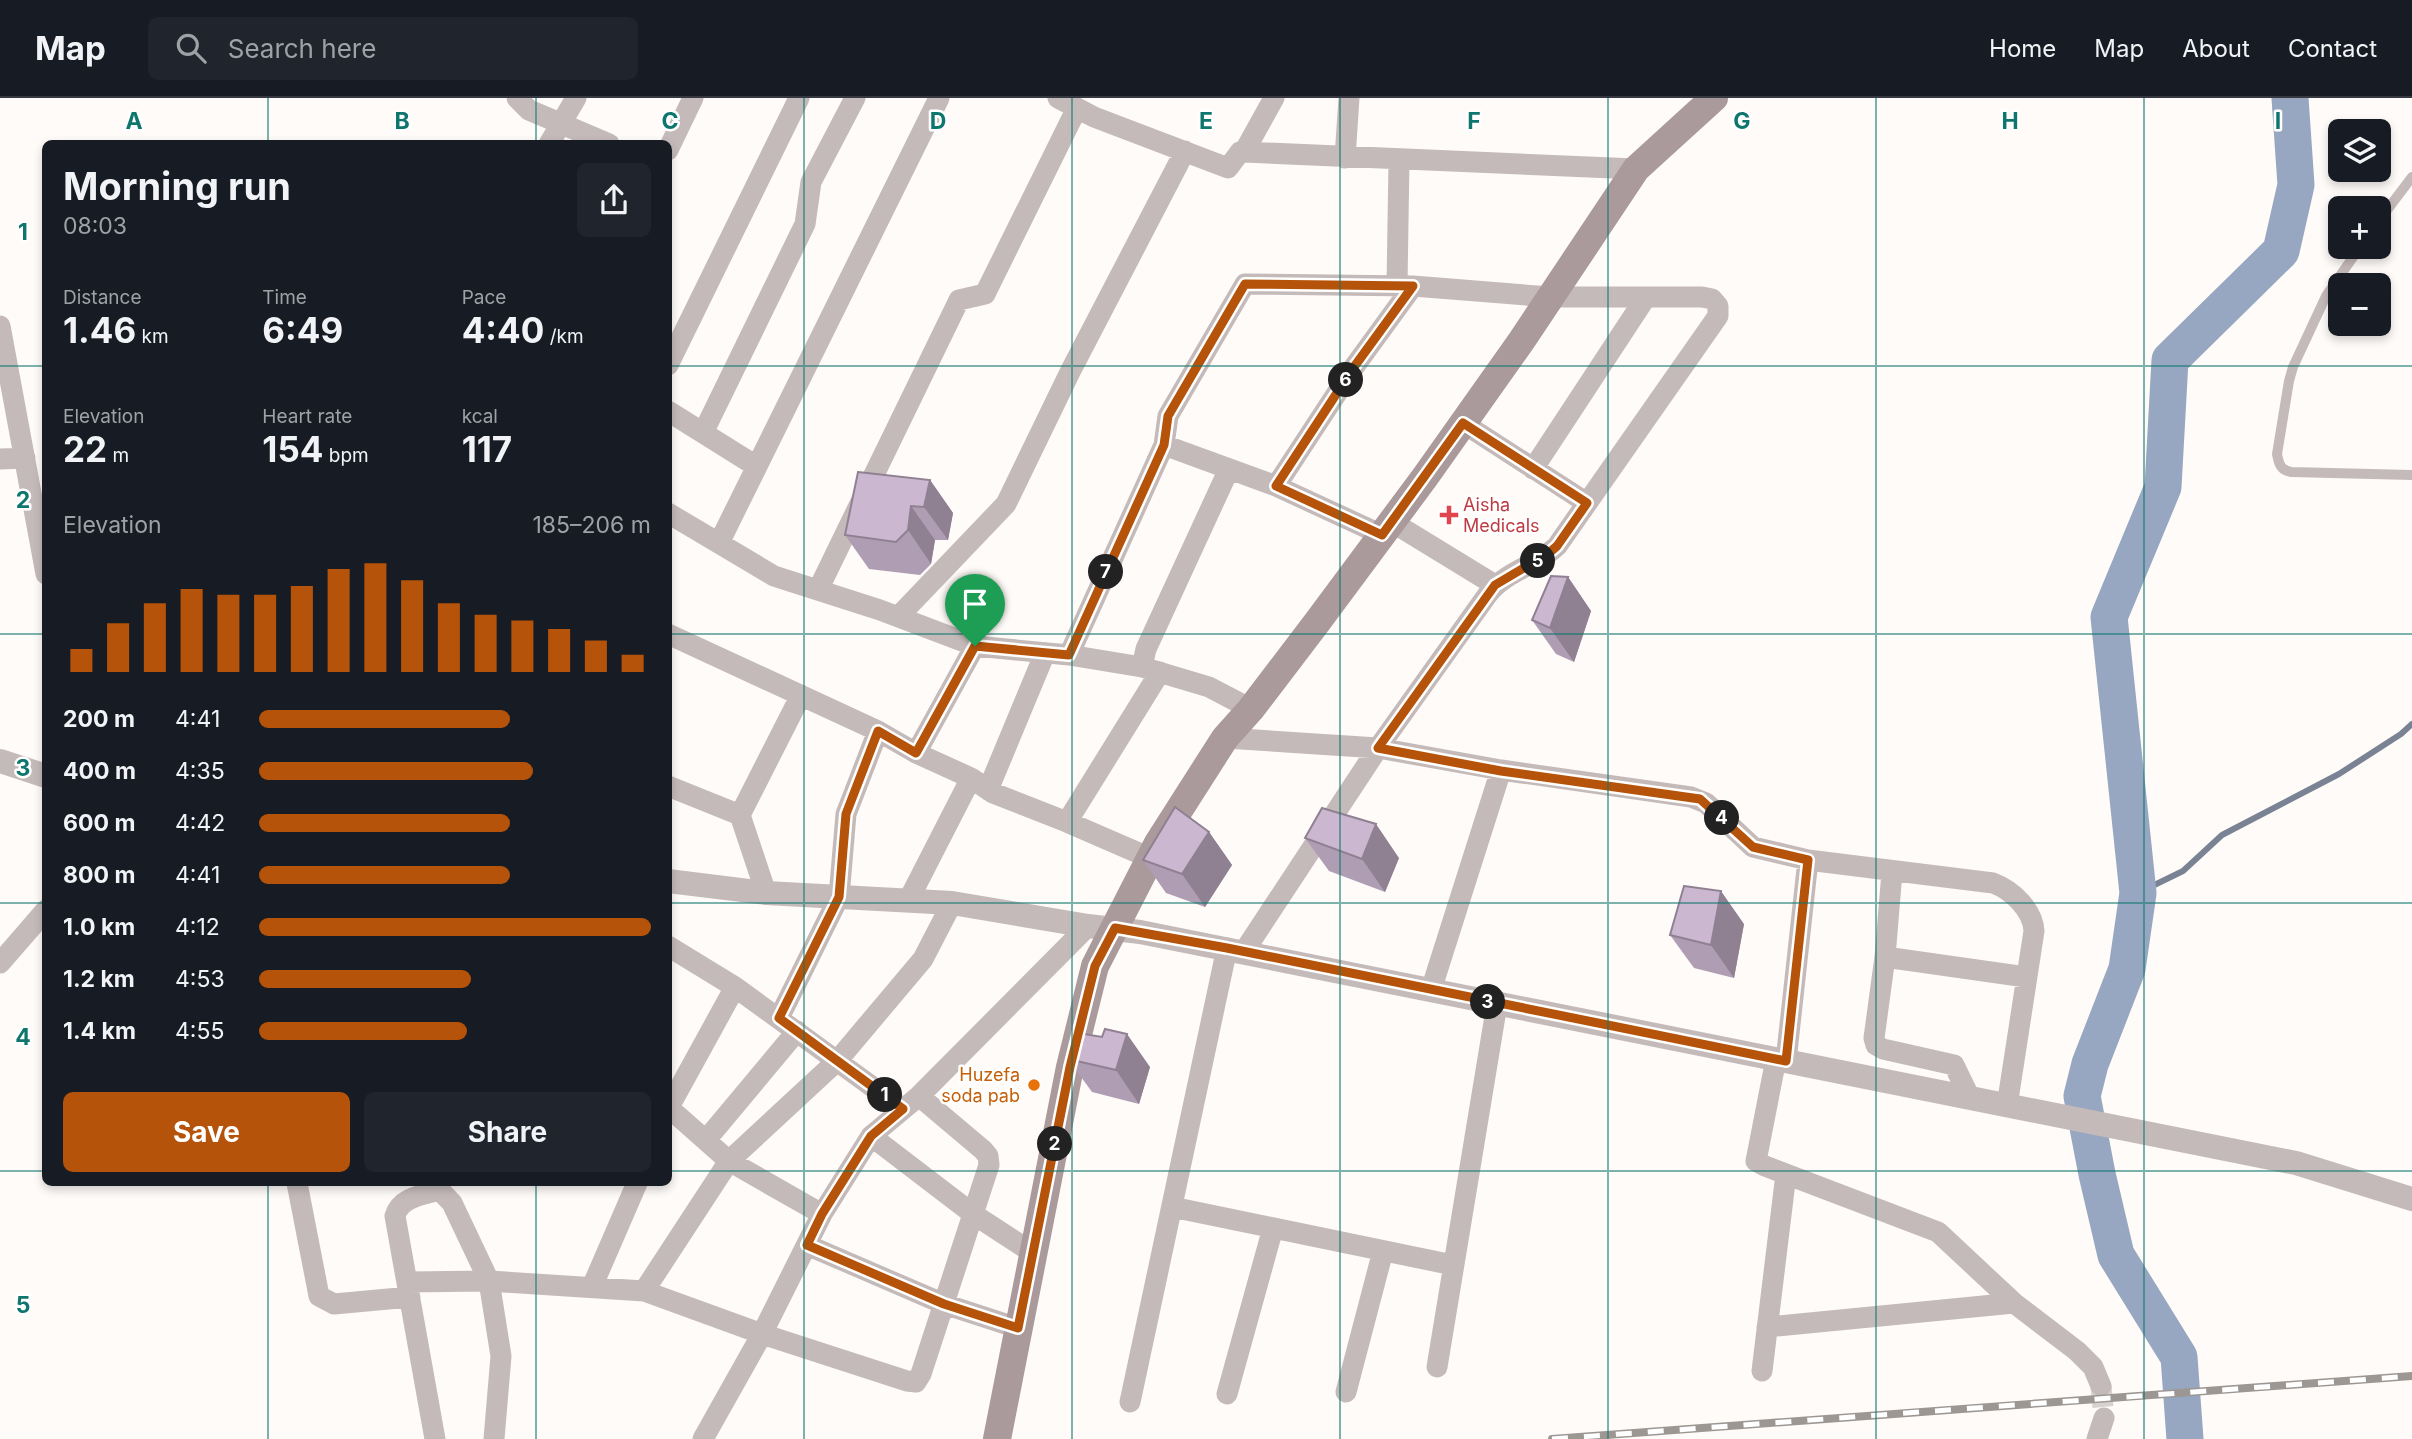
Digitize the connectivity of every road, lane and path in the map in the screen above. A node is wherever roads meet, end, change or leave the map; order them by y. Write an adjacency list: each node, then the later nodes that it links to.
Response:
1 (517, 98): 12 (street)
2 (576, 98): 12 (street)
3 (693, 98): 15 (street)
4 (799, 98): 28 (street)
5 (855, 98): 31 (street)
6 (939, 98): 35 (street)
7 (1058, 98): 11 (street)
8 (1274, 98): 17 (street)
9 (1349, 98): 18 (street)
10 (1714, 98): 20 (main road)
11 (1077, 108): 16 (street); 46 (street)
12 (562, 125): 13 (street); 14 (street)
13 (552, 140)
14 (599, 140)
15 (672, 142)
16 (1185, 151): 17 (street); 47 (street)
17 (1244, 152): 18 (street)
18 (1345, 158): 19 (street)
19 (1399, 160): 20 (street); 24 (street)
20 (1636, 169): 25 (main road)
21 (2412, 177): 22 (lane)
22 (2391, 205)
23 (2352, 259): 38 (lane)
24 (1405, 286): 25 (street); 32 (street); 39 (street)
25 (1550, 297): 26 (street); 30 (main road)
26 (1646, 297): 37 (street); 40 (street)
27 (0, 326): 33 (street)
28 (672, 357)
29 (672, 414): 31 (street)
30 (1463, 423): 37 (street); 42 (main road)
31 (703, 433): 35 (street)
32 (1164, 445): 36 (street); 51 (street)
33 (25, 458): 34 (street); 44 (street)
34 (0, 459)
35 (756, 466): 43 (street)
36 (1229, 469): 39 (street); 52 (street)
37 (1533, 469): 40 (street)
38 (2412, 475)
39 (1276, 486): 42 (street)
40 (1587, 503): 45 (street)
41 (672, 515): 43 (street)
42 (1387, 529): 45 (street); 54 (main road)
43 (719, 543): 46 (street)
44 (42, 552)
45 (1495, 585): 57 (street)
46 (818, 590): 47 (street)
47 (898, 617): 49 (street)
48 (672, 636): 53 (street)
49 (975, 646): 50 (street); 58 (street)
50 (1045, 653): 51 (street); 62 (street)
51 (1069, 655): 52 (street)
52 (1151, 670): 54 (street); 65 (street)
53 (802, 695): 55 (street); 64 (street)
54 (1251, 709): 56 (main road)
55 (878, 731): 58 (street); 71 (street)
56 (1224, 738): 57 (street); 66 (main road)
57 (1378, 748): 60 (street); 77 (street)
58 (916, 753): 62 (street)
59 (0, 761): 61 (street)
60 (1501, 771): 67 (street); 82 (street)
61 (42, 775)
62 (980, 784): 65 (street); 72 (street)
63 (672, 788): 64 (street)
64 (740, 815): 70 (street)
65 (1067, 822): 66 (street)
66 (1150, 858): 75 (main road)
67 (1808, 860): 68 (street); 87 (street)
68 (1892, 873): 78 (street); 80 (street)
69 (672, 881): 70 (street)
70 (766, 893): 71 (street)
71 (839, 897): 72 (street); 84 (street)
72 (908, 901): 73 (street)
73 (952, 903): 75 (street); 86 (street)
74 (42, 916): 79 (street)
75 (1101, 927): 77 (street); 90 (street); 107 (main road)
76 (672, 948): 81 (street)
77 (1235, 950): 82 (street); 101 (street)
78 (1885, 957): 80 (street); 88 (street)
79 (0, 963)
80 (2026, 976): 91 (street)
81 (735, 987): 84 (street); 89 (street)
82 (1431, 990): 83 (street)
83 (1497, 1003): 87 (street); 108 (street)
84 (779, 1018): 85 (street)
85 (797, 1031): 86 (street); 94 (street)
86 (838, 1060): 90 (street); 95 (street)
87 (1781, 1060): 88 (street); 96 (street)
88 (1970, 1098): 91 (street)
89 (672, 1102)
90 (911, 1103): 93 (street); 103 (street)
91 (2007, 1106): 100 (street)
92 (672, 1111): 94 (street)
93 (871, 1136): 102 (street); 103 (street)
94 (706, 1140): 95 (street)
95 (729, 1161): 102 (street); 112 (street)
96 (1786, 1174): 113 (street); 115 (street)
97 (298, 1186): 111 (street)
98 (436, 1186): 109 (street); 111 (street)
99 (636, 1186): 110 (street)
100 (2412, 1199)
101 (1172, 1207): 104 (street); 123 (street)
102 (822, 1214): 105 (street)
103 (973, 1214): 107 (street); 114 (street)
104 (1273, 1228): 106 (street); 122 (street)
105 (807, 1245): 114 (street); 117 (street)
106 (1383, 1251): 108 (street); 121 (street)
107 (1033, 1254): 116 (main road)
108 (1454, 1265): 118 (street)
109 (489, 1281): 110 (street); 111 (street); 126 (street)
110 (592, 1287): 112 (street)
111 (409, 1289): 125 (street)
112 (644, 1291): 117 (street)
113 (2014, 1303): 115 (street); 120 (street)
114 (944, 1304): 116 (street); 117 (street)
115 (1768, 1327): 119 (street)
116 (1018, 1328): 128 (main road)
117 (762, 1334): 127 (street)
118 (1437, 1367)
119 (1762, 1371)
120 (2101, 1386)
121 (1346, 1392)
122 (1227, 1394)
123 (1130, 1402)
124 (2104, 1418): 129 (street)
125 (435, 1439)
126 (494, 1439)
127 (702, 1439)
128 (997, 1439)
129 (2097, 1439)

